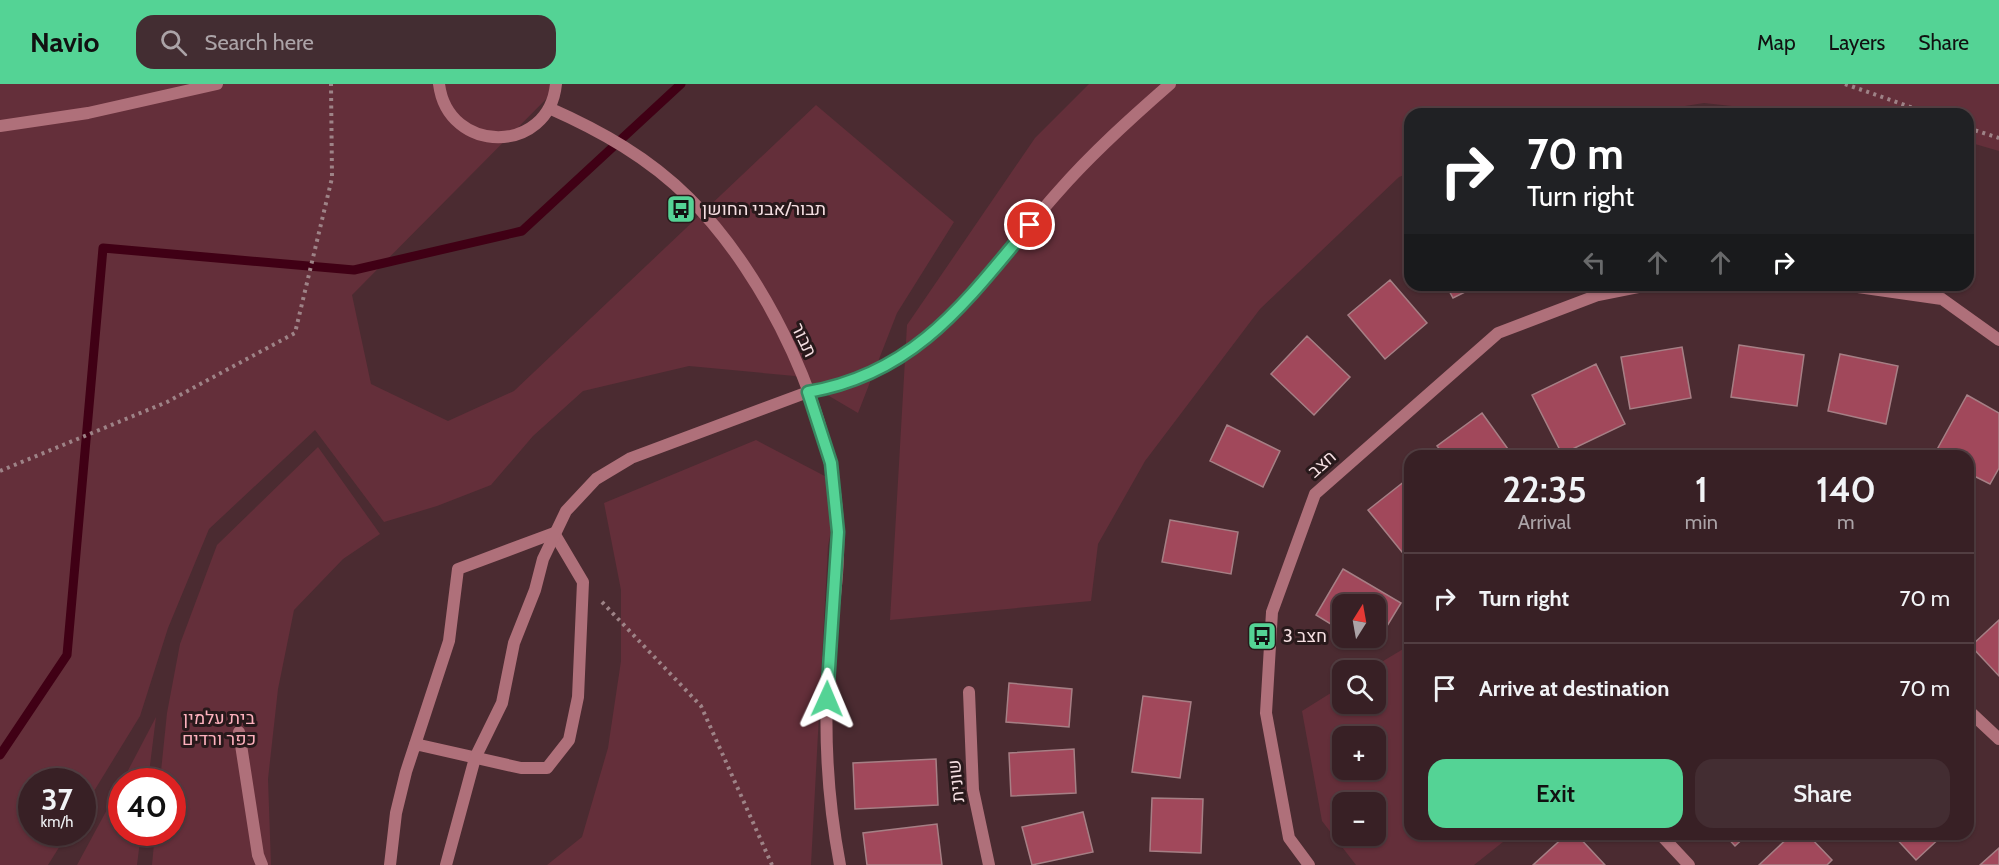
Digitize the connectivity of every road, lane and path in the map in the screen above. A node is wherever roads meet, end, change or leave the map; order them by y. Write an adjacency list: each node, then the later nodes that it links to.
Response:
1 (217, 84): 9 (street)
2 (331, 84): 16 (path)
3 (439, 84): 7 (street)
4 (556, 84): 7 (street)
5 (1170, 84): 15 (street)
6 (1845, 84): 8 (path)
7 (549, 108): 15 (street, תבור)
8 (1913, 108)
9 (0, 126)
10 (1974, 130): 11 (path)
11 (1999, 138)
12 (1618, 291): 32 (street, חצב)
13 (1886, 291): 14 (street)
14 (1999, 340)
15 (808, 392): 17 (street); 30 (street, תבור)
16 (0, 471)
17 (554, 533): 18 (street); 23 (street); 24 (street)
18 (583, 582): 24 (street); 29 (path)
19 (969, 692): 31 (street, שונית)
20 (1974, 716): 22 (street)
21 (239, 732): 26 (street)
22 (1999, 739)
23 (415, 744): 24 (street); 27 (street)
24 (475, 758): 28 (street)
25 (1666, 840): 33 (street)
26 (262, 865)
27 (390, 865)
28 (446, 865)
29 (771, 865)
30 (840, 865)
31 (989, 865)
32 (1309, 865)
33 (1689, 865)

